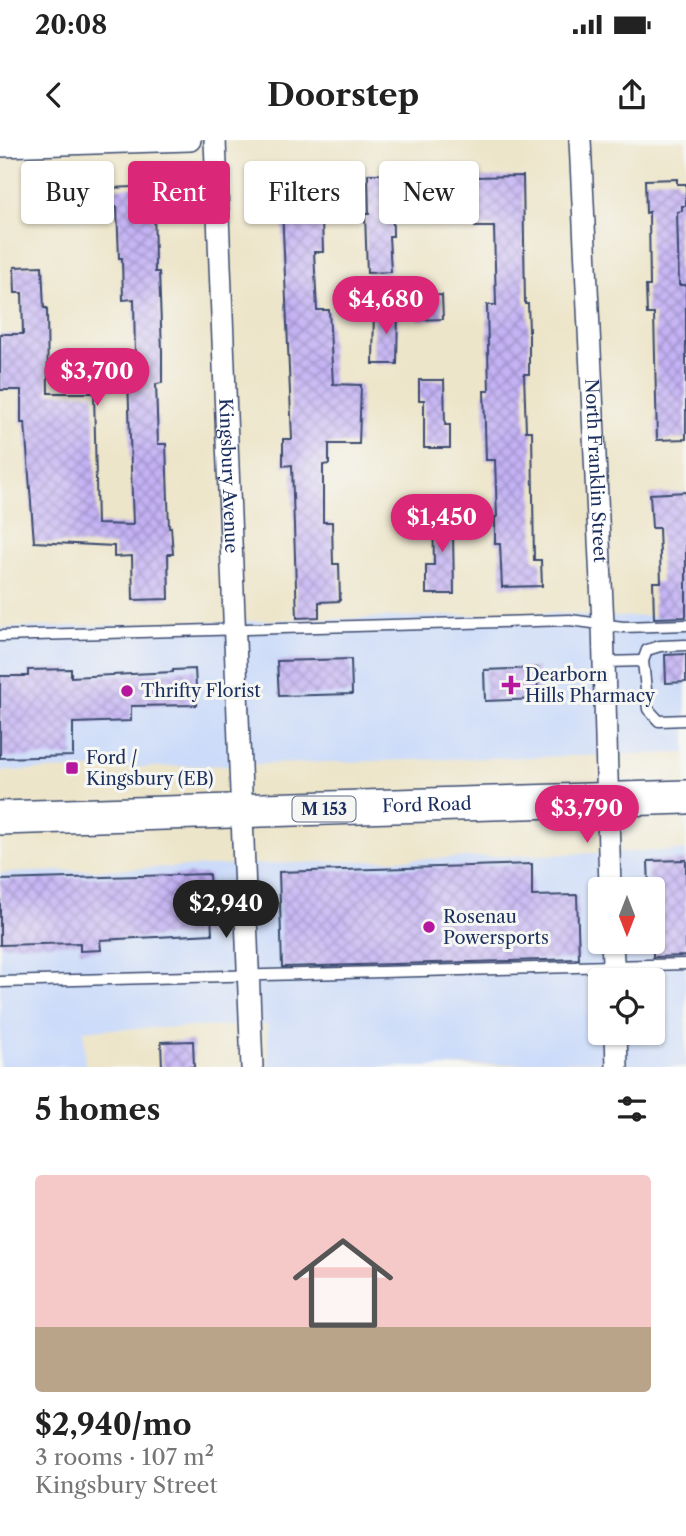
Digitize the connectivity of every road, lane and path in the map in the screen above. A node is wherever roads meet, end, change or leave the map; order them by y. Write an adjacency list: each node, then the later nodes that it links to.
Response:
1 (190, 140): 4 (street)
2 (215, 140): 7 (street, Kingsbury Avenue)
3 (580, 140): 5 (street, North Franklin Street)
4 (0, 146)
5 (603, 624): 6 (lane); 7 (lane); 11 (street, North Franklin Street)
6 (686, 625)
7 (236, 630): 8 (lane); 15 (street, Kingsbury Avenue)
8 (0, 636)
9 (686, 645): 10 (lane)
10 (643, 661): 11 (lane); 12 (lane)
11 (604, 662): 14 (street, North Franklin Street)
12 (686, 720)
13 (686, 797): 14 (main road, Ford Road / M 153)
14 (607, 800): 15 (main road, Ford Road / M 153); 17 (street, North Franklin Street)
15 (243, 811): 16 (main road, Ford Road / M 153); 21 (street, Kingsbury Avenue)
16 (0, 818)
17 (610, 877)
18 (686, 964): 19 (lane)
19 (654, 968)
20 (588, 973): 21 (lane)
21 (248, 975): 22 (lane); 24 (street, Kingsbury Avenue)
22 (0, 982)
23 (616, 1045): 25 (street)
24 (252, 1067)
25 (617, 1067)

